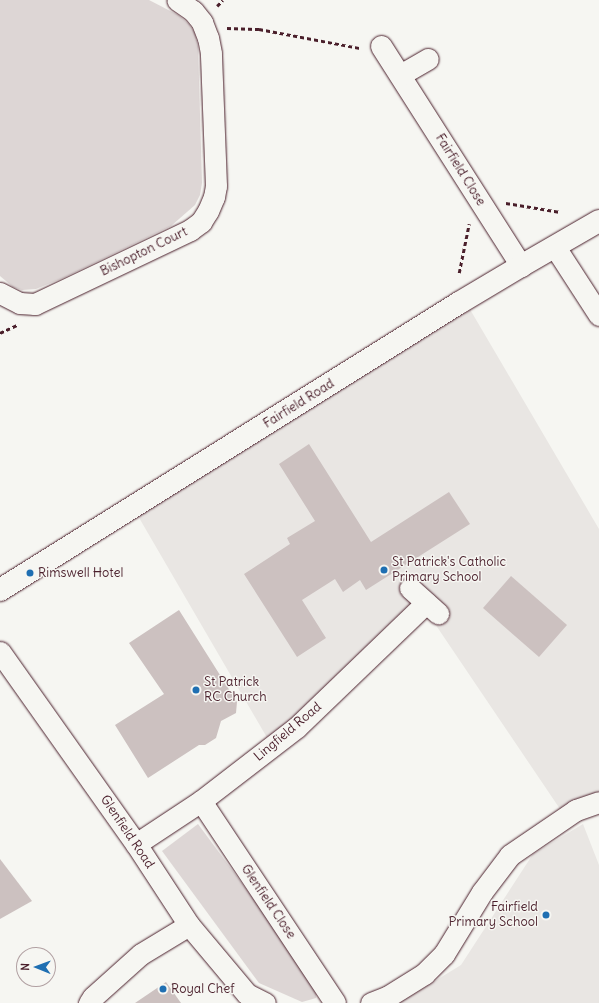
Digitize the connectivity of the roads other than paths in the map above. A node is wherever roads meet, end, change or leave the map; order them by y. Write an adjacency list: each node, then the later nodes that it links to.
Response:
1 (178, 0): 8 (street, Bishopton Court)
2 (381, 46): 4 (street, Fairfield Close)
3 (428, 59): 4 (street)
4 (400, 75): 7 (street, Fairfield Close)
5 (599, 221): 6 (street, Fairfield Road)
6 (555, 247): 7 (street, Fairfield Road); 9 (street)
7 (521, 266): 11 (street, Fairfield Road)
8 (0, 293)
9 (599, 315)
10 (410, 588): 13 (street, Lingfield Road)
11 (0, 590)
12 (0, 652): 15 (street, Glenfield Road)
13 (201, 801): 15 (street, Lingfield Road); 19 (street, Glenfield Close)
14 (599, 802): 20 (street)
15 (136, 844): 16 (street, Glenfield Road)
16 (190, 925): 17 (street); 18 (street, Glenfield Road)
17 (89, 1003)
18 (265, 1003)
19 (335, 1003)
20 (371, 1003)

